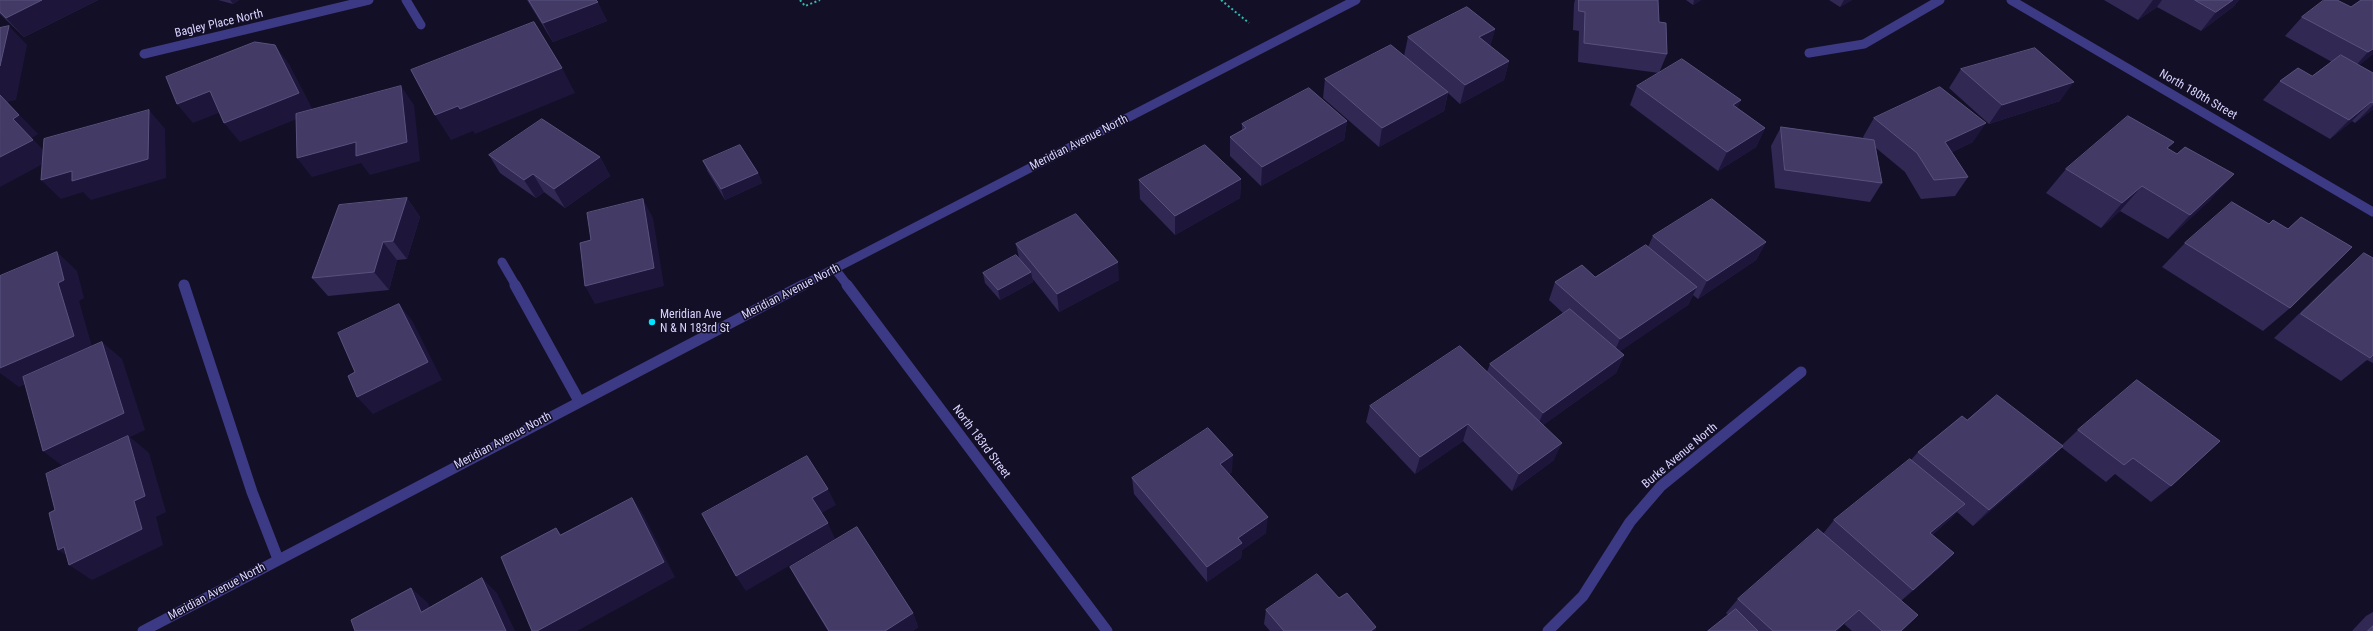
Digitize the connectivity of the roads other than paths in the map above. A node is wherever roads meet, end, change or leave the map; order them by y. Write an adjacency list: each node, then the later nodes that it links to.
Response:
1 (369, 0): 8 (street, Bagley Place North)
2 (406, 0): 6 (street)
3 (1356, 0): 11 (street, Meridian Avenue North)
4 (1940, 0): 7 (street)
5 (2011, 0): 9 (street, North 180th Street)
6 (421, 25)
7 (1809, 53)
8 (144, 54)
9 (2373, 212)
10 (502, 262): 14 (street)
11 (835, 269): 14 (street, Meridian Avenue North); 17 (street, North 183rd Street)
12 (184, 285): 15 (street)
13 (1801, 372): 18 (street, Burke Avenue North)
14 (579, 401): 15 (street, Meridian Avenue North)
15 (278, 559): 16 (street, Meridian Avenue North)
16 (143, 631)
17 (1107, 631)
18 (1548, 631)

